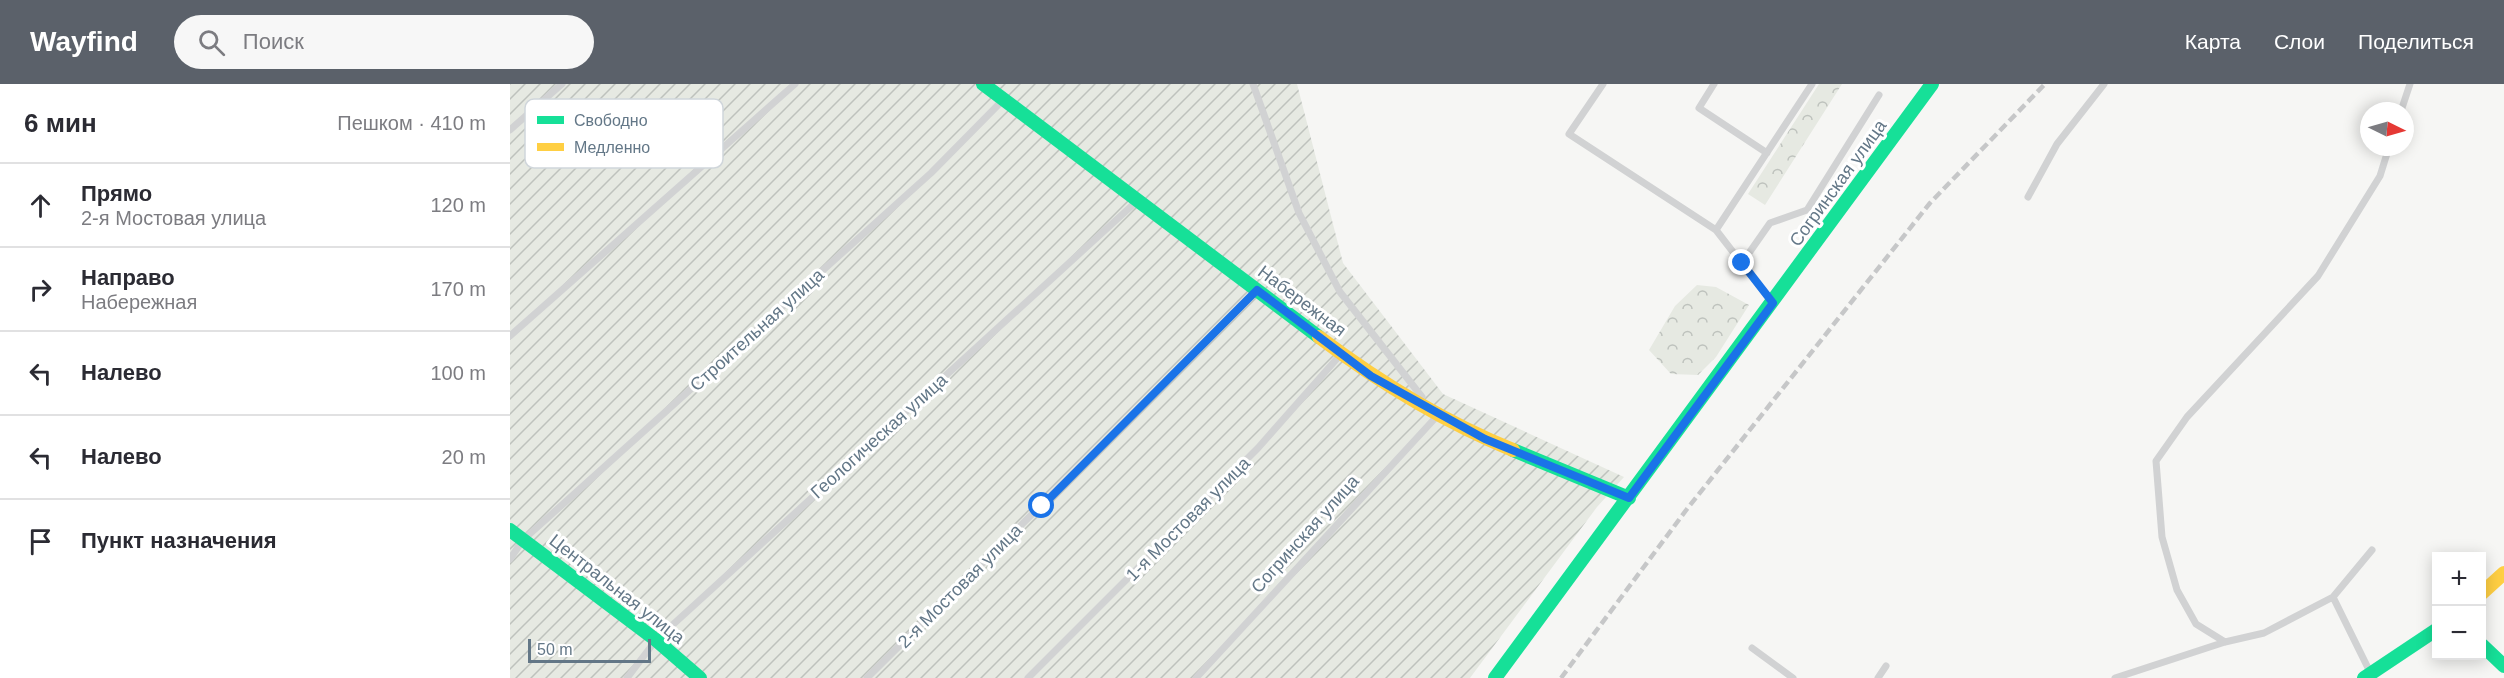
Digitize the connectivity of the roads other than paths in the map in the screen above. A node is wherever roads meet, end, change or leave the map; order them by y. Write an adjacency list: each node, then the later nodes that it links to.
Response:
1 (562, 84): 12 (lane)
2 (795, 84): 17 (lane)
3 (982, 84): 13 (street, Набережная)
4 (1253, 84): 29 (lane)
5 (1603, 84): 23 (lane)
6 (1714, 84): 18 (lane)
7 (1812, 84): 18 (lane)
8 (1932, 84): 26 (street, Согринская улица)
9 (2104, 84): 21 (lane)
10 (2410, 84): 14 (lane)
11 (1879, 95): 24 (lane)
12 (545, 99)
13 (1004, 100): 22 (street, Набережная); 32 (lane, Строительная улица)
14 (2404, 102)
15 (525, 117): 16 (lane)
16 (510, 130)
17 (723, 148)
18 (1767, 153): 23 (lane)
19 (2386, 156): 40 (lane)
20 (700, 168): 27 (lane)
21 (2028, 197)
22 (1138, 201): 25 (street, Набережная); 39 (lane, Геологическая улица)
23 (1716, 230): 24 (lane)
24 (1742, 263): 26 (lane)
25 (1257, 290): 28 (street, Набережная); 48 (lane, 2-я Мостовая улица)
26 (1773, 303): 30 (street, Согринская улица)
27 (510, 336)
28 (1342, 354): 29 (street, Набережная); 49 (lane, 1-я Мостовая улица)
29 (1435, 411): 30 (street, Набережная); 50 (lane, Согринская улица)
30 (1629, 498): 51 (street, Согринская улица)
31 (510, 530): 32 (street, Центральная улица)
32 (523, 540): 34 (lane, Строительная улица); 39 (street, Центральная улица)
33 (2372, 550): 37 (lane)
34 (510, 559)
35 (2504, 573): 36 (street)
36 (2486, 589)
37 (2333, 597): 40 (lane); 45 (lane)
38 (2432, 633): 45 (street)
39 (656, 640): 46 (lane, Геологическая улица); 47 (street, Центральная улица)
40 (2225, 642): 54 (lane)
41 (1752, 648): 52 (lane)
42 (2486, 650): 44 (street)
43 (1886, 666): 53 (lane)
44 (2504, 666)
45 (2367, 676)
46 (627, 678)
47 (700, 678)
48 (867, 678)
49 (1028, 678)
50 (1196, 678)
51 (1495, 678)
52 (1793, 678)
53 (1878, 678)
54 (2115, 678)

